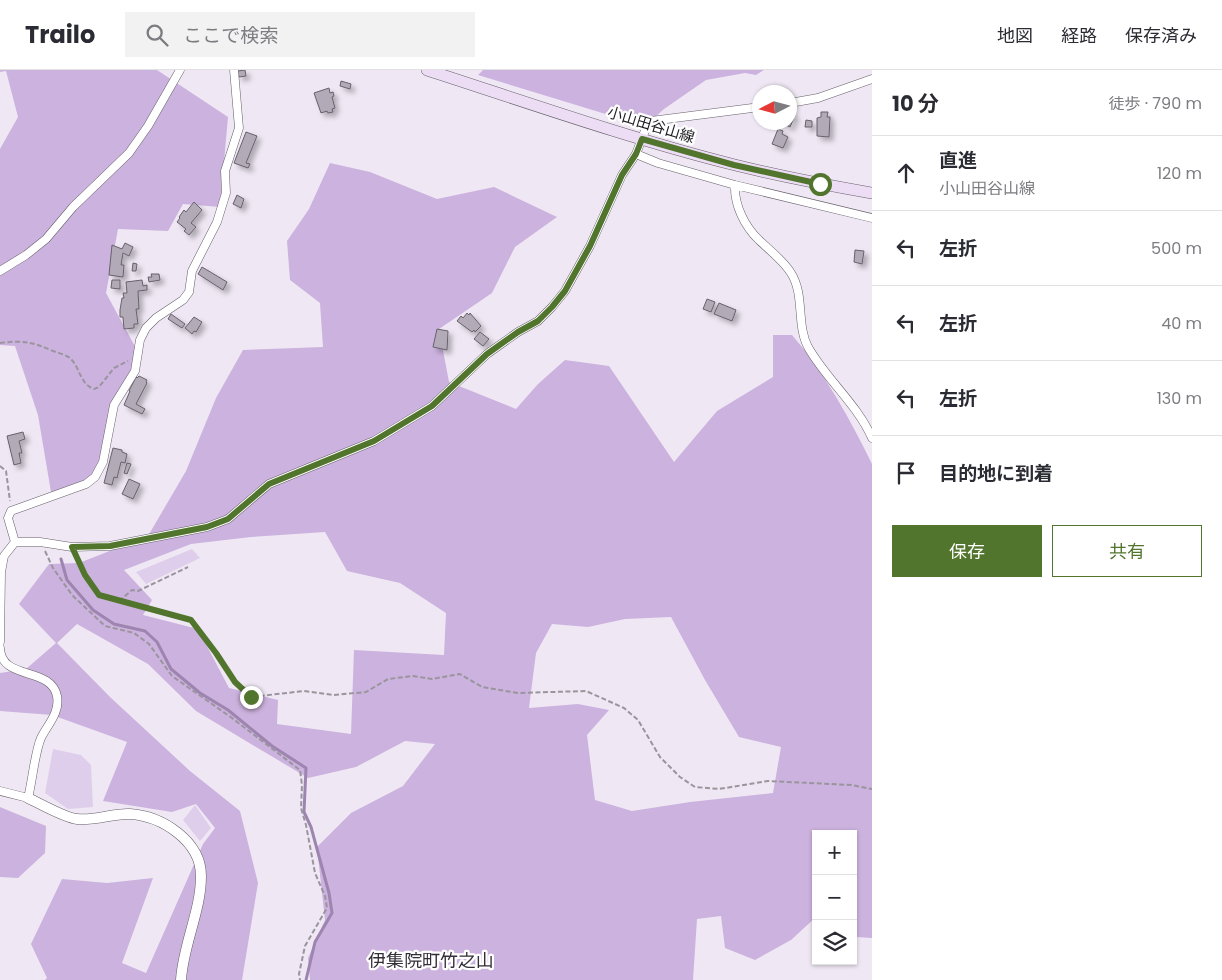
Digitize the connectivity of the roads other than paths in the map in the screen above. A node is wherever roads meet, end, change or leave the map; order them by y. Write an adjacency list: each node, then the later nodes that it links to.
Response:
1 (180, 70): 12 (street)
2 (234, 70): 14 (street)
3 (426, 70): 7 (main road, 小山田谷山線)
4 (872, 79): 5 (street)
5 (797, 101)
6 (752, 108): 7 (street)
7 (642, 139): 8 (street); 10 (main road, 小山田谷山線)
8 (636, 154): 9 (street); 14 (street)
9 (735, 186): 11 (street); 13 (street)
10 (872, 193)
11 (872, 218)
12 (0, 271)
13 (872, 438)
14 (15, 542): 15 (street)
15 (2, 555): 16 (street)
16 (0, 642)
17 (0, 648): 19 (street)
18 (0, 791): 19 (street)
19 (28, 798): 20 (street)
20 (180, 980)

